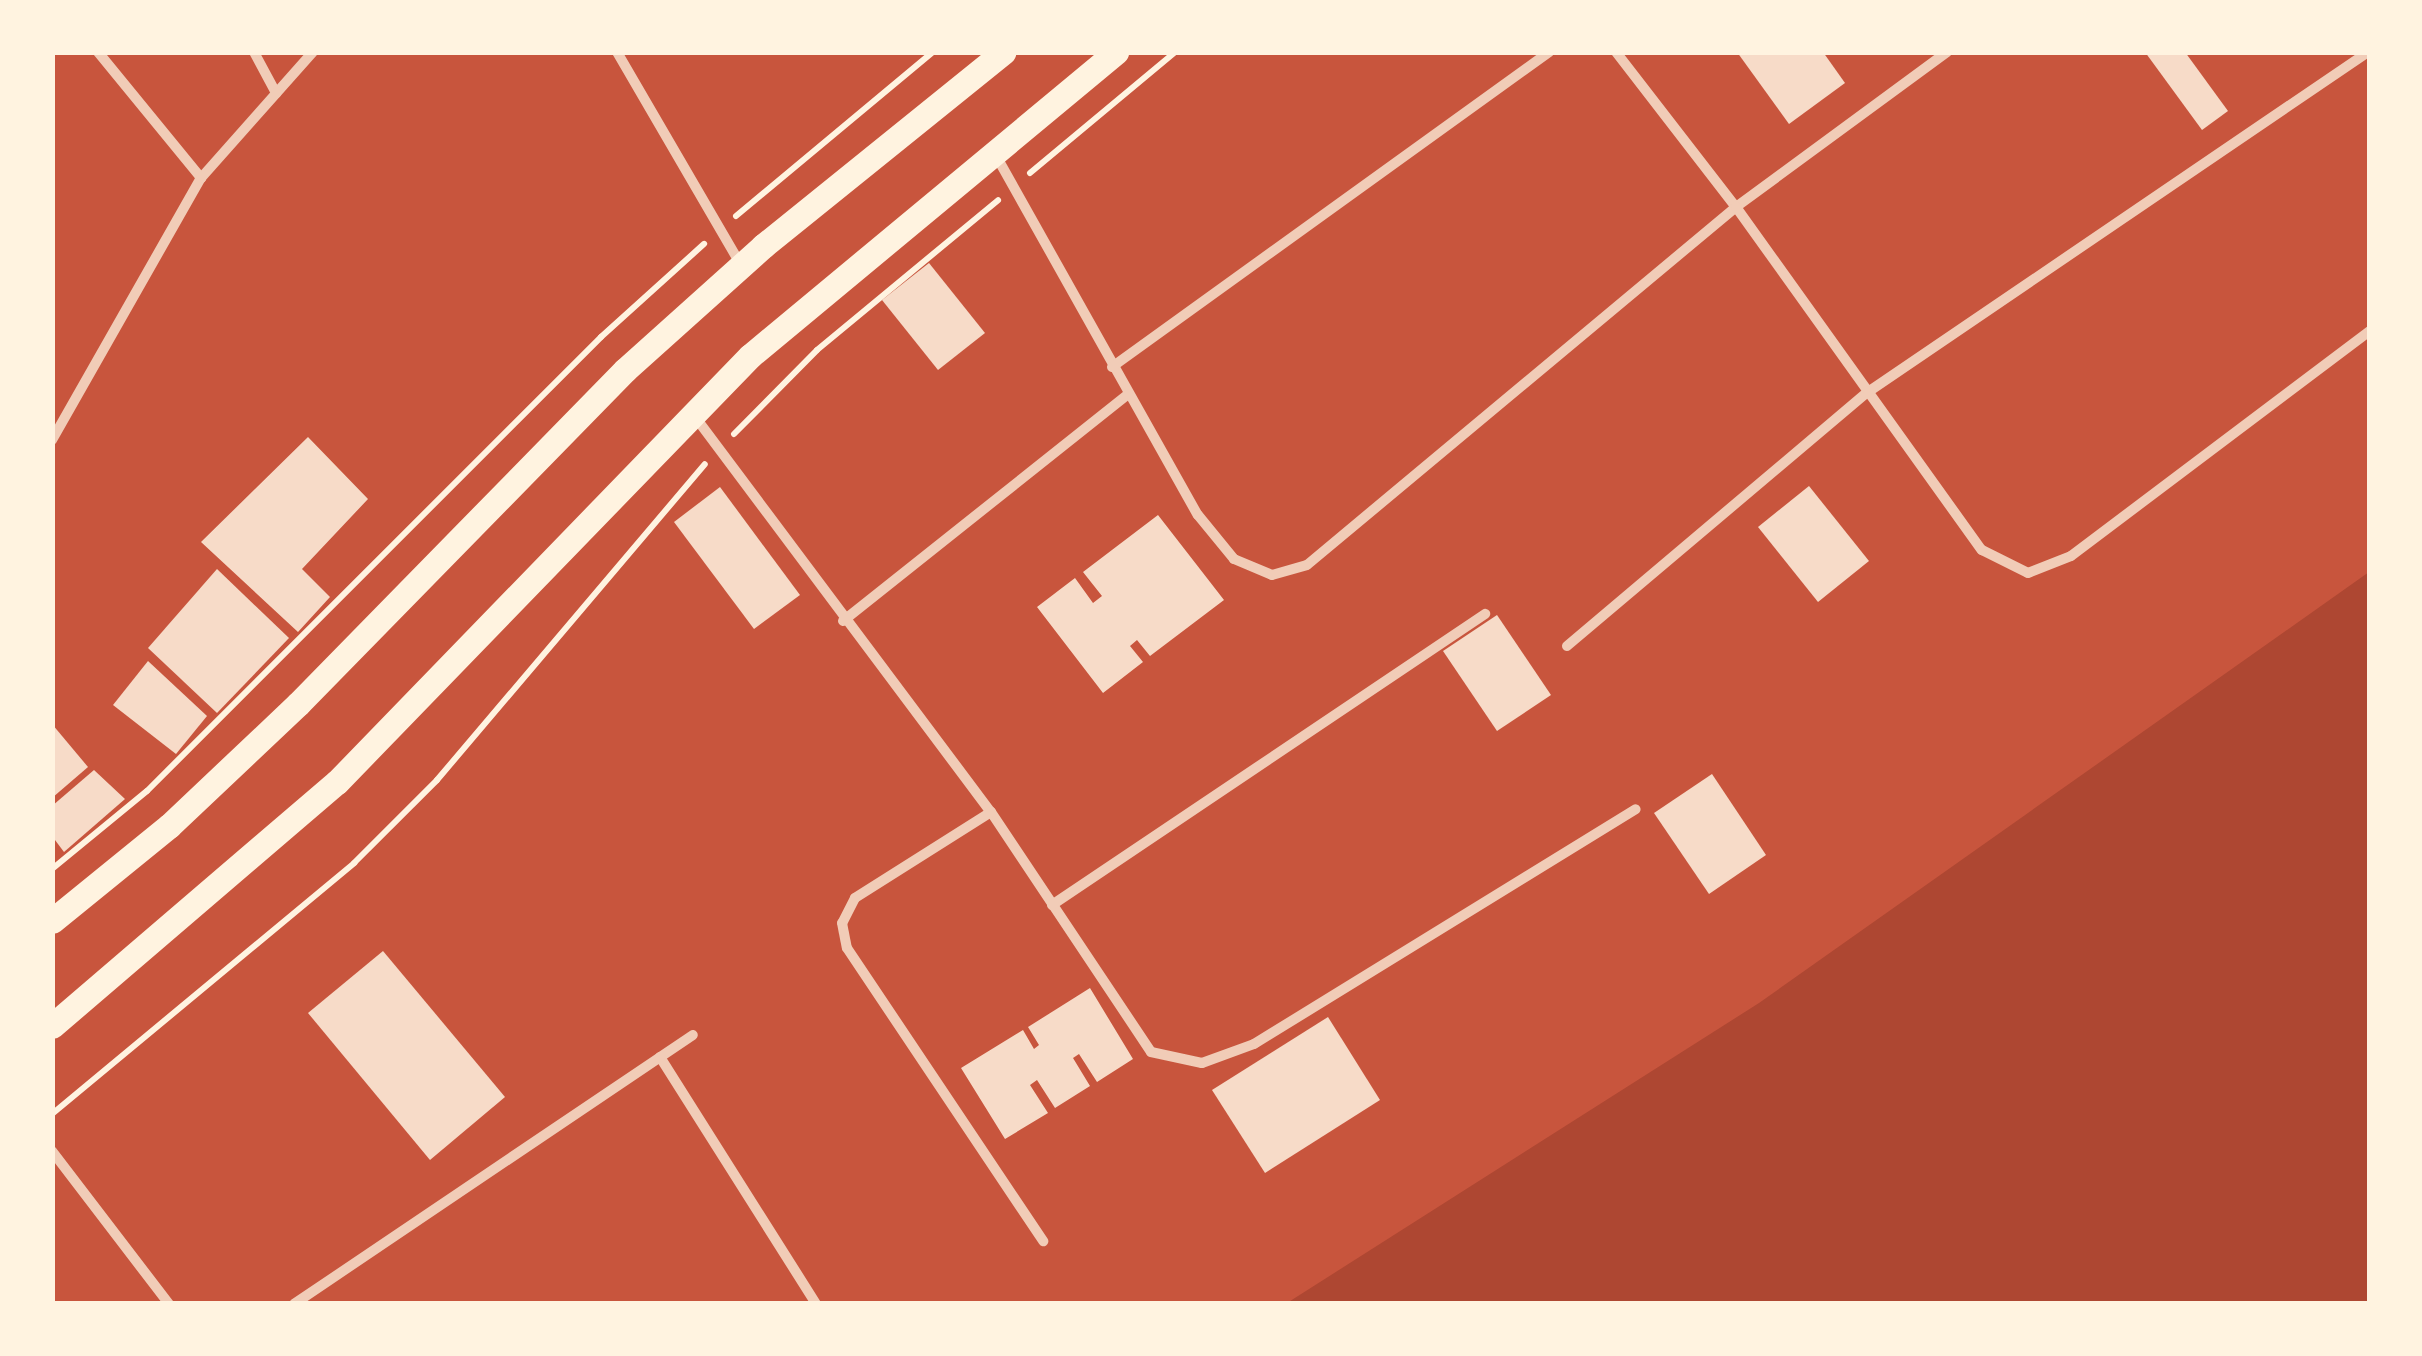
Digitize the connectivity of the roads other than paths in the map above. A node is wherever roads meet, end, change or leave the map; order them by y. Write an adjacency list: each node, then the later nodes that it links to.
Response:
1 (98, 52): 13 (street)
2 (254, 52): 11 (street)
3 (313, 52): 11 (street)
4 (617, 52): 15 (street)
5 (1003, 52): 15 (main road)
6 (1116, 52): 12 (main road)
7 (1549, 52): 17 (street)
8 (1616, 52): 14 (street)
9 (1947, 52): 14 (street)
10 (2368, 52): 18 (street)
11 (276, 93): 13 (street)
12 (994, 152): 17 (street); 20 (main road)
13 (201, 178): 21 (street)
14 (1736, 207): 18 (street); 19 (street)
15 (741, 266): 28 (main road)
16 (2370, 330): 18 (street)
17 (1112, 367): 19 (street)
18 (1868, 392): 24 (street)
19 (1128, 394): 23 (street)
20 (693, 413): 23 (street); 29 (main road)
21 (52, 440)
22 (1485, 614): 27 (street)
23 (843, 620): 26 (street)
24 (1567, 646)
25 (1636, 809): 27 (street)
26 (990, 812): 27 (street); 33 (street)
27 (1052, 905)
28 (52, 921)
29 (52, 1026)
30 (693, 1035): 31 (street)
31 (660, 1057): 35 (street); 36 (street)
32 (52, 1151): 34 (street)
33 (1043, 1242)
34 (169, 1304)
35 (294, 1304)
36 (816, 1304)

